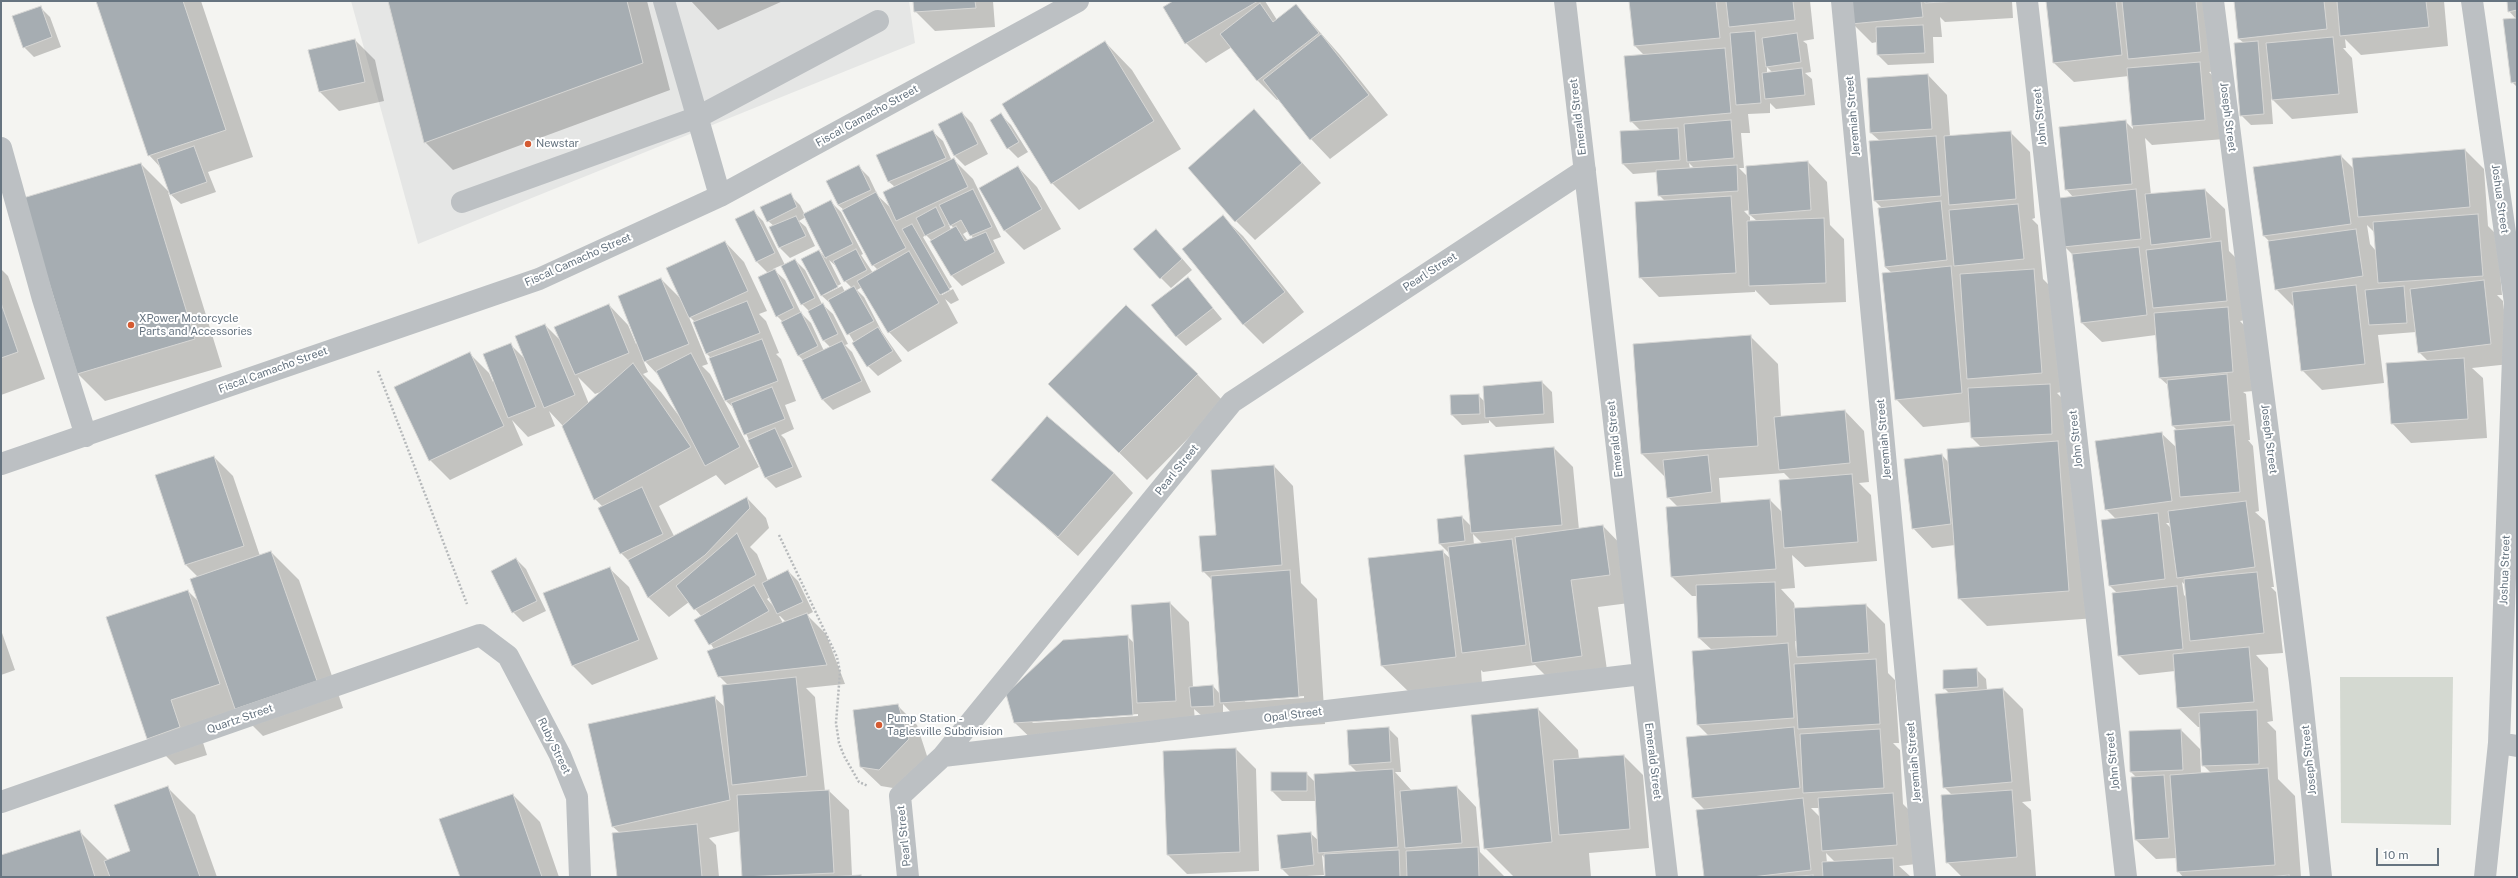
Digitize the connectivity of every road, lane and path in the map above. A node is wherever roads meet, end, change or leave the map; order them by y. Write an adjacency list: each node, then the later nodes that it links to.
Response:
1 (664, 1): 9 (street)
2 (1078, 1): 12 (street, Fiscal Camacho Street)
3 (1564, 1): 11 (street, Emerald Street)
4 (1842, 1): 27 (street, Jeremiah Street)
5 (2027, 1): 28 (street, John Street)
6 (2213, 1): 29 (street, Joseph Street)
7 (2472, 1): 20 (street, Joshua Street)
8 (878, 21): 9 (street)
9 (698, 117): 12 (street); 13 (street)
10 (1, 148): 15 (street)
11 (1585, 170): 19 (street, Emerald Street); 21 (street, Pearl Street)
12 (720, 196): 14 (street, Fiscal Camacho Street)
13 (462, 202)
14 (364, 337): 15 (street, Fiscal Camacho Street); 18 (path)
15 (86, 436): 16 (street, Fiscal Camacho Street)
16 (1, 464)
17 (779, 535): 22 (path)
18 (480, 635): 23 (street, Quartz Street); 24 (street, Ruby Street)
19 (1642, 674): 21 (street, Opal Street); 26 (street, Emerald Street)
20 (2508, 745): 30 (street, Joshua Street)
21 (944, 756): 22 (street, Pearl Street)
22 (900, 796): 25 (street, Pearl Street)
23 (1, 802)
24 (580, 877)
25 (908, 877)
26 (1667, 877)
27 (1925, 877)
28 (2126, 877)
29 (2321, 877)
30 (2485, 877)

